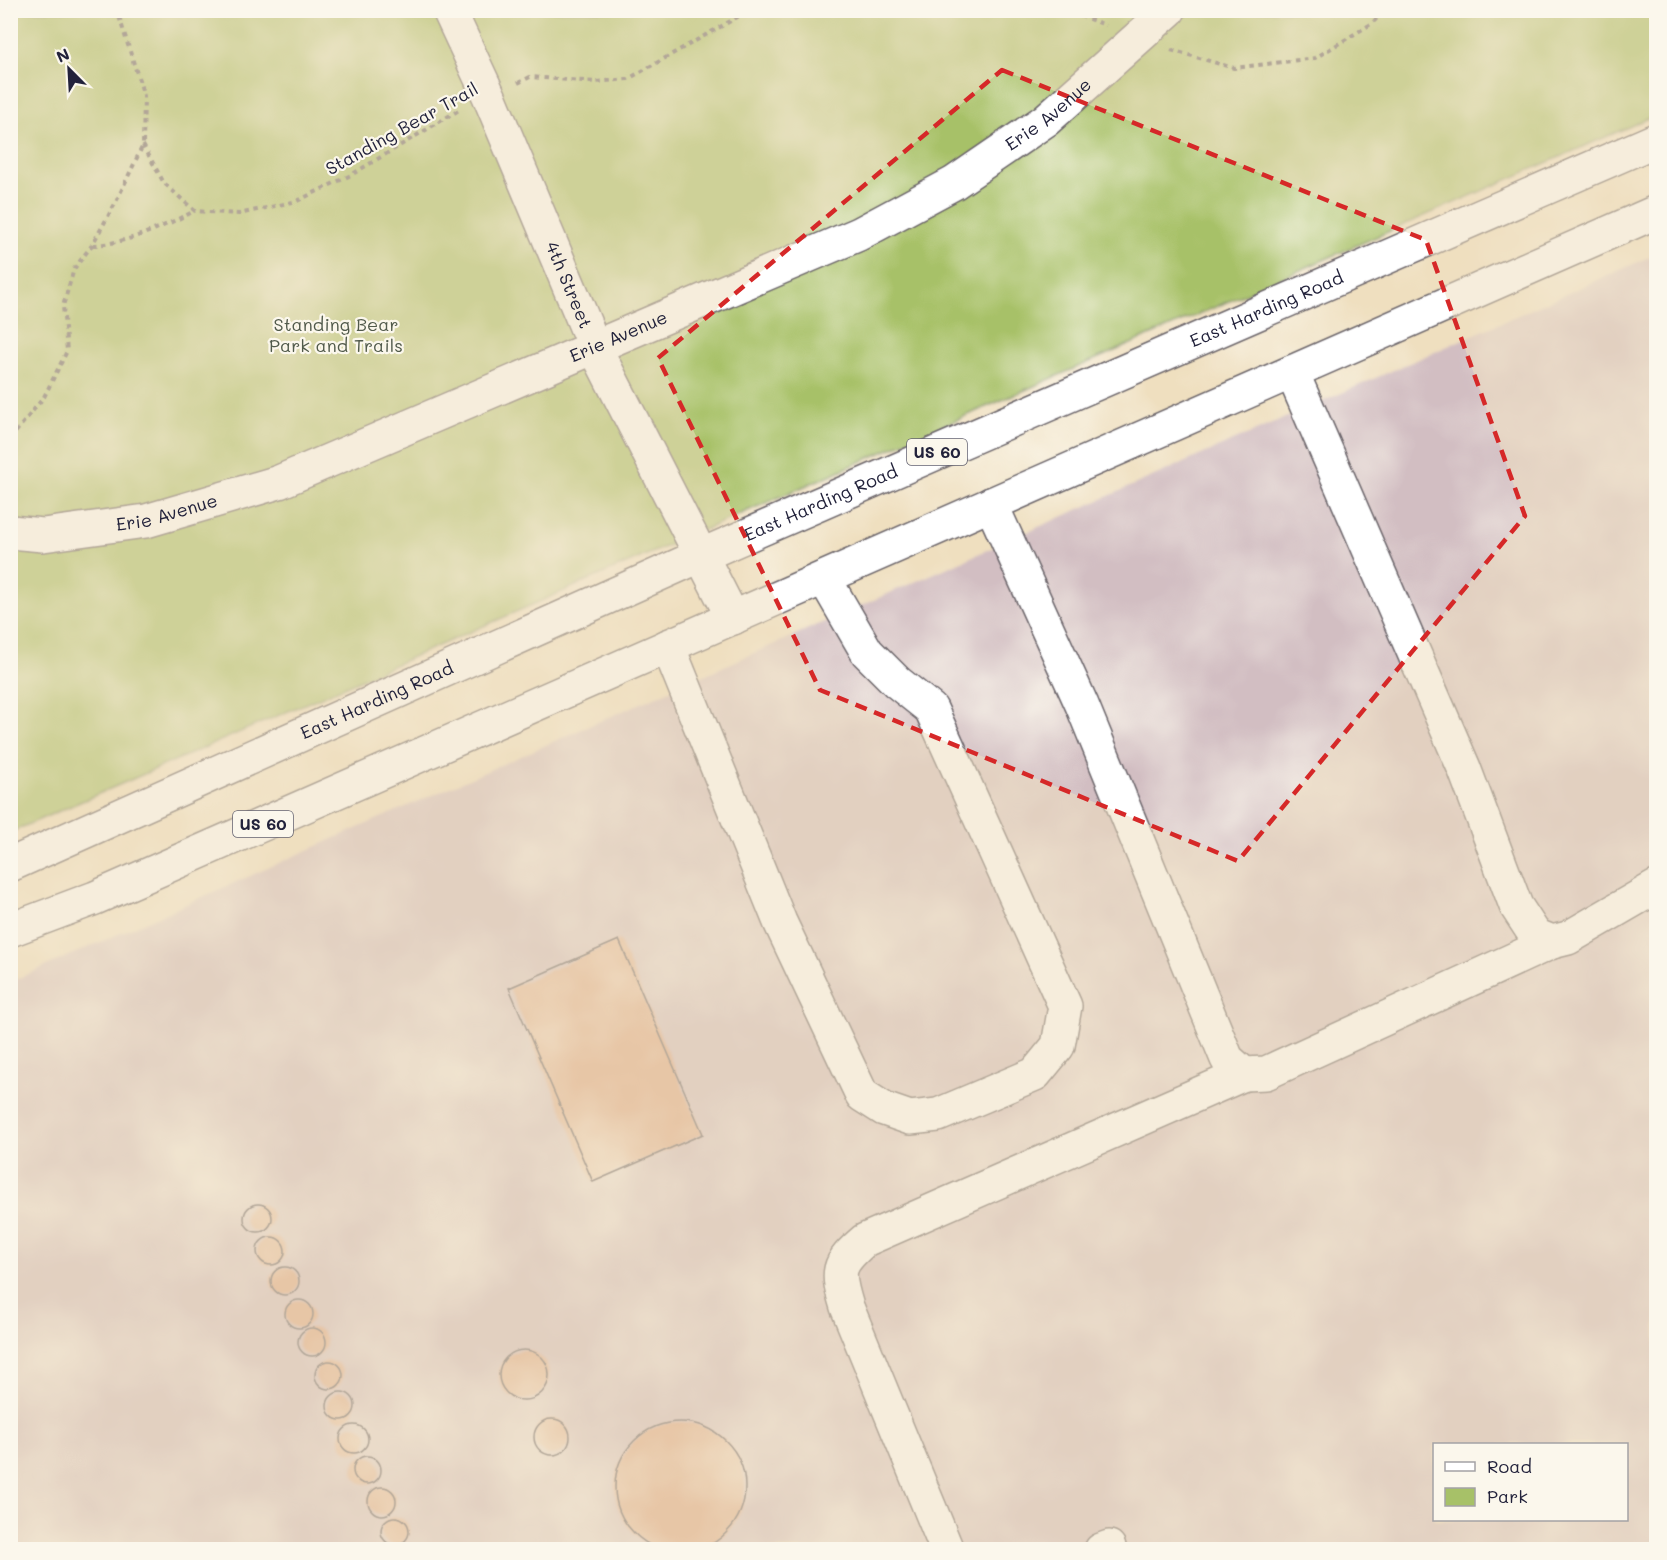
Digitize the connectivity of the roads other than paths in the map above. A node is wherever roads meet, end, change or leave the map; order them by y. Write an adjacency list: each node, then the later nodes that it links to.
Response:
1 (449, 10): 5 (main road, 4th Street)
2 (1169, 10): 5 (main road, Erie Avenue)
3 (1656, 140): 9 (main road, East Harding Road / US 60)
4 (1656, 212): 6 (main road, US 60)
5 (595, 348): 8 (main road, Erie Avenue); 9 (main road, 4th Street)
6 (1292, 372): 7 (main road, US 60); 16 (main road)
7 (991, 504): 10 (main road, US 60); 17 (main road)
8 (10, 532)
9 (702, 555): 11 (main road, 4th Street); 13 (main road, East Harding Road / US 60)
10 (824, 578): 11 (main road, US 60); 12 (main road)
11 (733, 618): 12 (main road, US 60)
12 (668, 646): 15 (main road, US 60)
13 (10, 865)
14 (1656, 887): 16 (main road)
15 (10, 930)
16 (1552, 942): 17 (main road)
17 (1244, 1074): 18 (main road)
18 (947, 1550)

